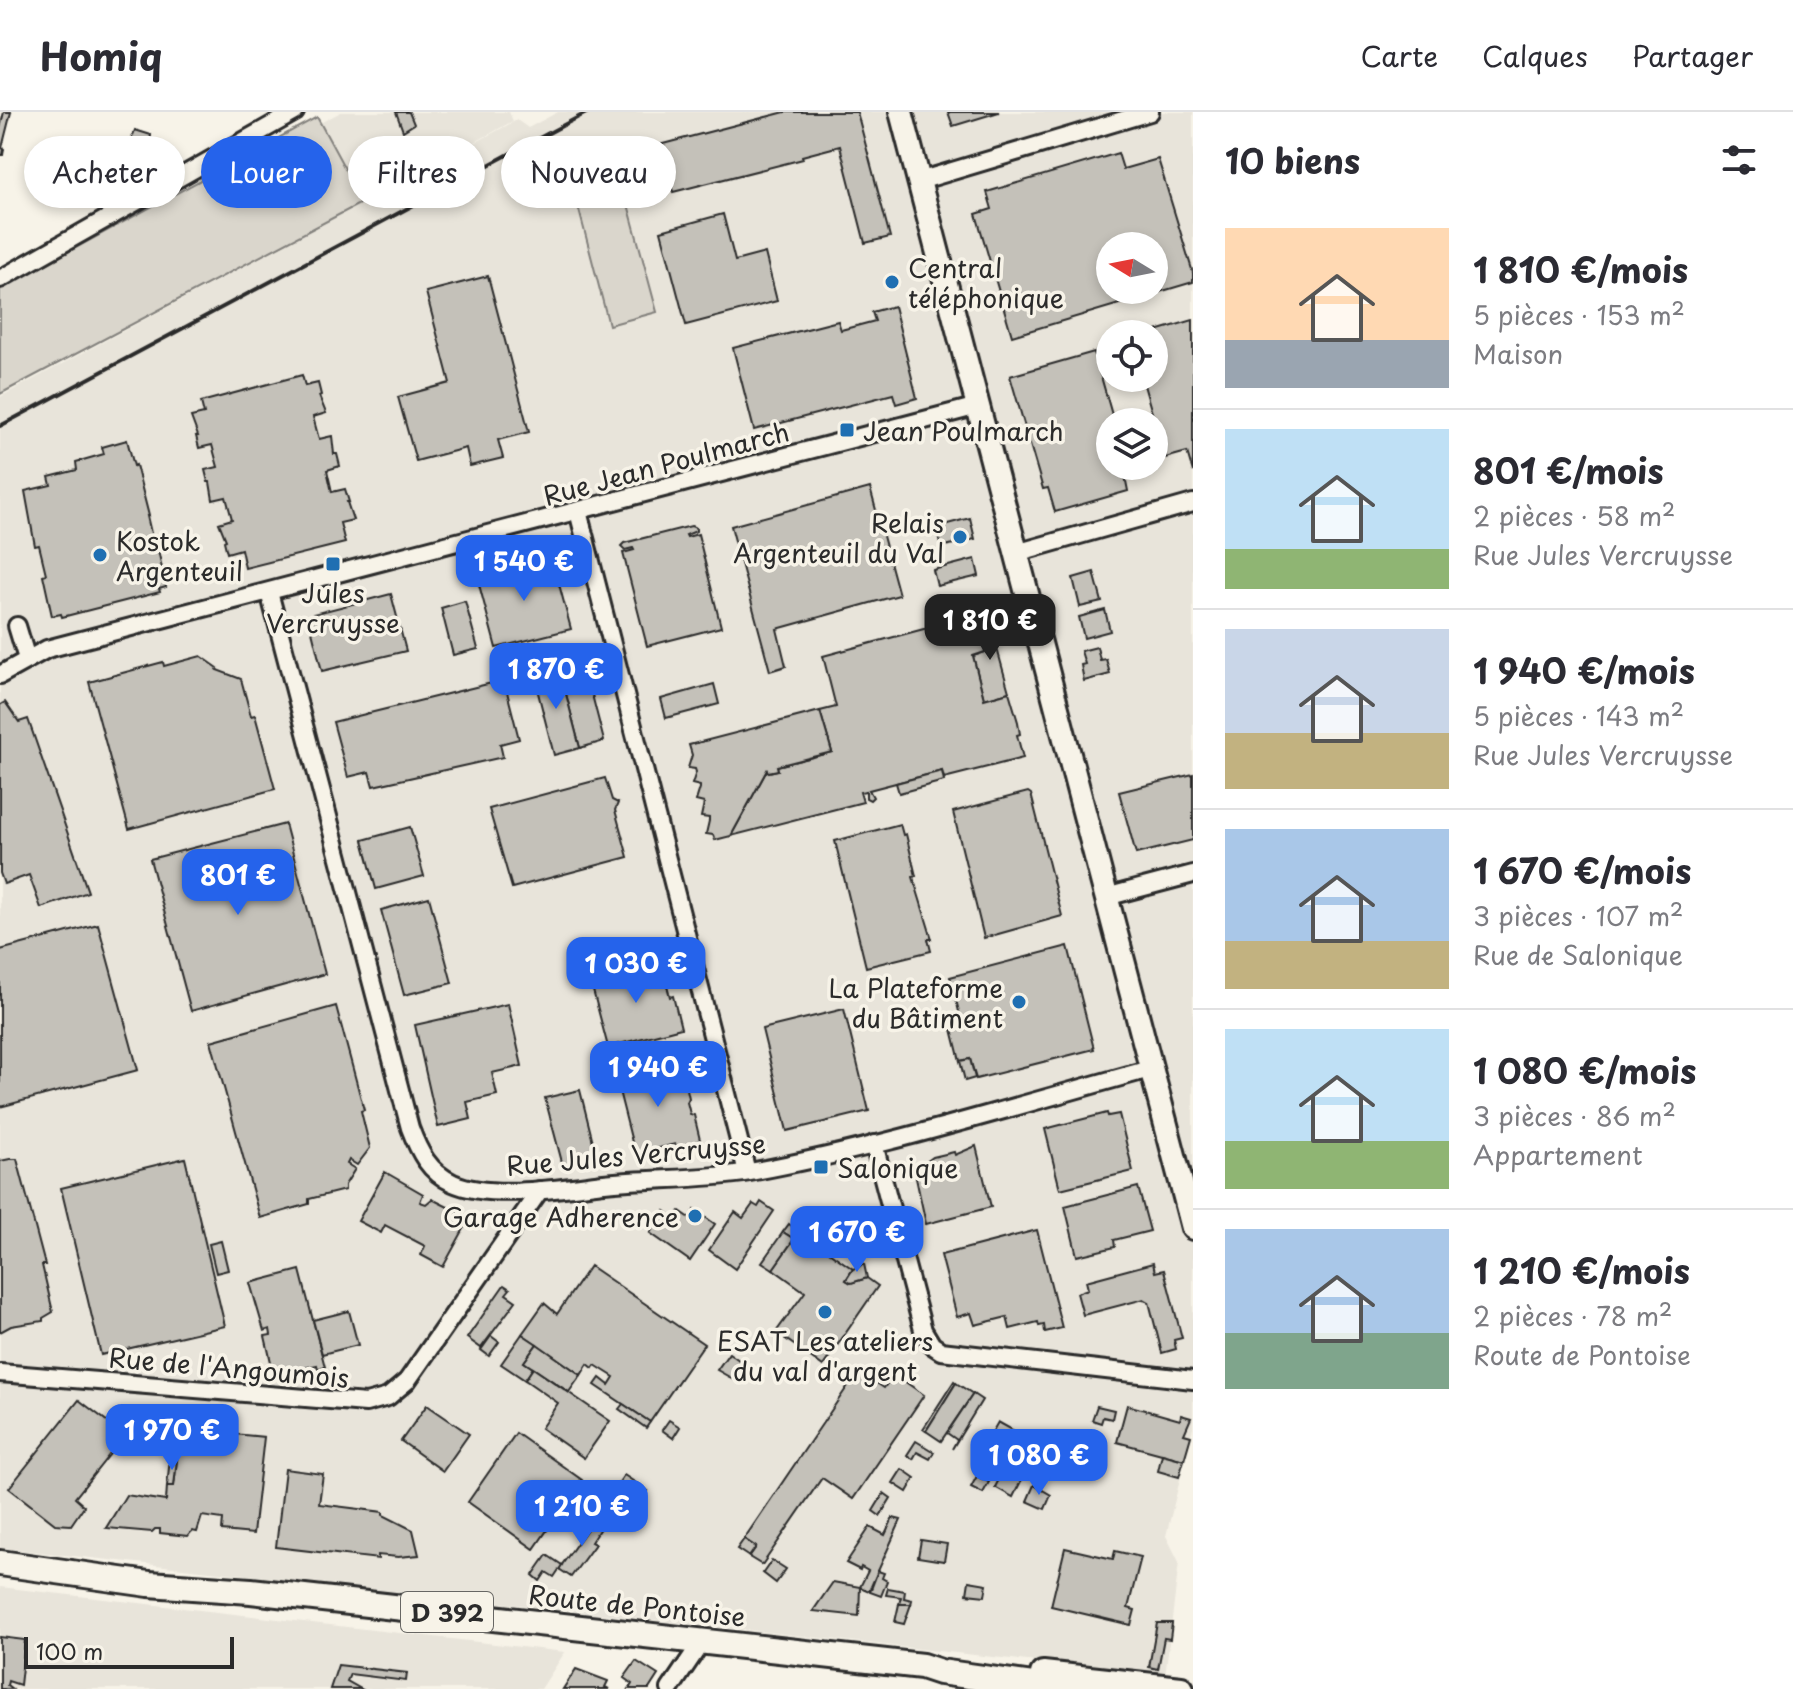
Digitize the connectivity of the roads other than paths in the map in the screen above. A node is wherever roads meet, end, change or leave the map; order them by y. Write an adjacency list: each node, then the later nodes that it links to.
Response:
1 (295, 112): 5 (street)
2 (901, 112): 4 (main road)
3 (1150, 112): 4 (street)
4 (919, 181): 6 (main road)
5 (0, 279)
6 (978, 406): 8 (street, Rue Jean Poulmarch); 9 (main road)
7 (1193, 503): 9 (street)
8 (578, 511): 10 (street, Rue Jean Poulmarch); 18 (street)
9 (1016, 553): 15 (main road)
10 (269, 592): 12 (street, Rue Jean Poulmarch); 19 (street, Rue Jules Vercruysse)
11 (17, 626): 12 (street)
12 (27, 659): 13 (street, Rue Jean Poulmarch)
13 (0, 675)
14 (1193, 874): 15 (street)
15 (1106, 897): 16 (main road)
16 (1150, 1069): 17 (street, Rue Jules Vercruysse); 20 (main road)
17 (874, 1144): 18 (street, Rue Jules Vercruysse); 22 (street)
18 (747, 1172): 19 (street, Rue Jules Vercruysse)
19 (540, 1190): 21 (street, Rue de l'Angoumois)
20 (1193, 1227)
21 (0, 1373)
22 (1193, 1380)
23 (0, 1563): 24 (main road, Route de Pontoise / D 392)
24 (703, 1640): 25 (main road, Route de Pontoise / D 392); 26 (street)
25 (922, 1666): 27 (main road, Route de Pontoise / D 392); 28 (main road, Route de Pontoise / D 392)
26 (670, 1689)
27 (1062, 1689)
28 (1181, 1689)

